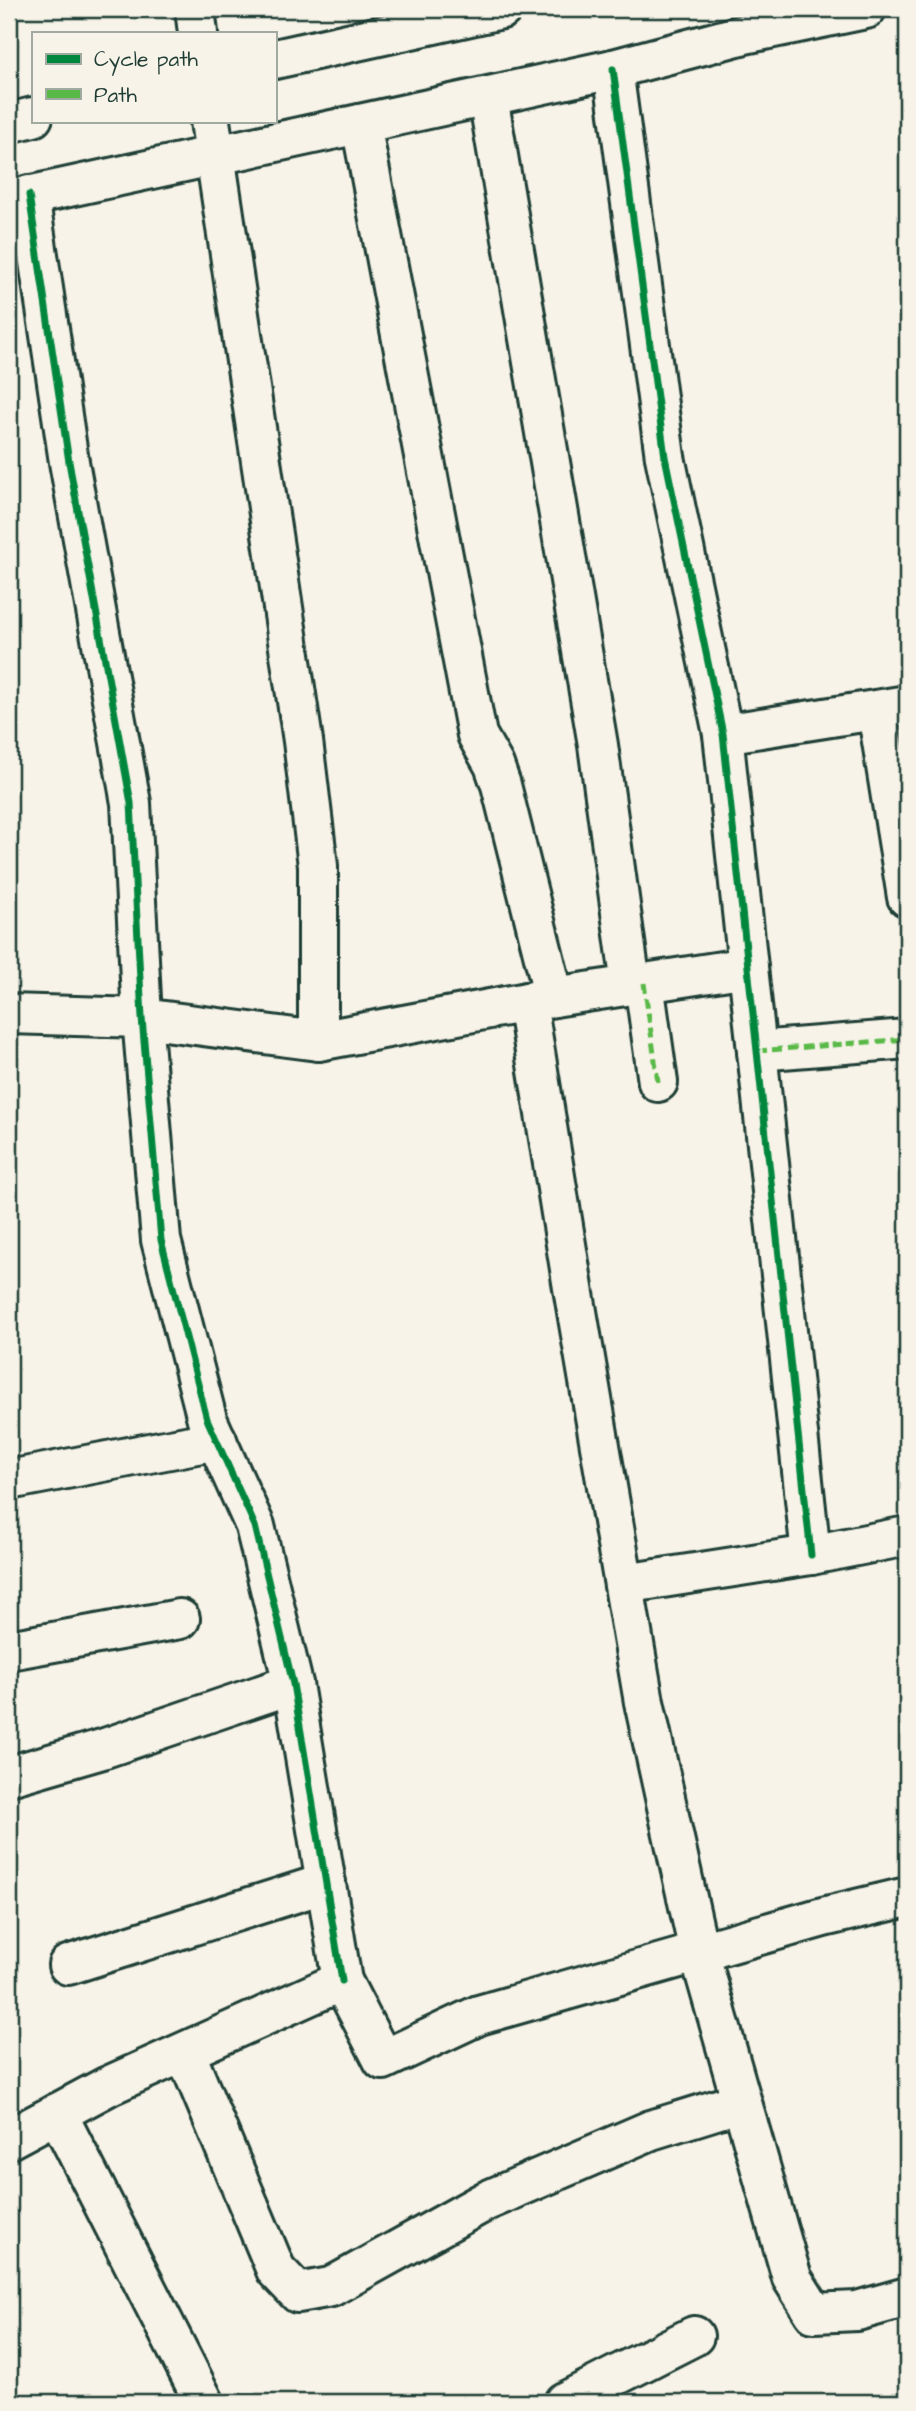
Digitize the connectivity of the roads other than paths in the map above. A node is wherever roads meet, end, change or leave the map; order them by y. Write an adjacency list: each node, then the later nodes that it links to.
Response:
1 (195, 9): 4 (street)
2 (502, 9): 5 (street)
3 (866, 9): 6 (street)
4 (198, 32)
5 (276, 59)
6 (613, 69): 7 (street); 14 (street)
7 (488, 97): 10 (street); 17 (street)
8 (32, 117): 9 (street)
9 (9, 123)
10 (361, 124): 11 (street); 18 (street)
11 (212, 139): 12 (street); 22 (street)
12 (19, 197): 20 (street)
13 (892, 708): 14 (street); 15 (street)
14 (723, 734): 16 (street)
15 (907, 897)
16 (748, 967): 17 (street); 23 (street)
17 (637, 984): 18 (street); 24 (street)
18 (541, 1000): 22 (street); 29 (street)
19 (9, 1014): 20 (street)
20 (142, 1018): 22 (street); 25 (street)
21 (907, 1039): 23 (street)
22 (318, 1041)
23 (757, 1051): 28 (street)
24 (658, 1082)
25 (217, 1440): 26 (street); 32 (street)
26 (9, 1480)
27 (907, 1536): 28 (street)
28 (811, 1555): 29 (street)
29 (624, 1584): 36 (street)
30 (180, 1619): 31 (street)
31 (9, 1650)
32 (293, 1684): 33 (street); 34 (street)
33 (9, 1776)
34 (326, 1882): 37 (street); 38 (street)
35 (907, 1897): 36 (street)
36 (699, 1952): 38 (street); 40 (street)
37 (68, 1965)
38 (342, 1981): 39 (street)
39 (185, 2052): 40 (street); 41 (street)
40 (741, 2102): 43 (street)
41 (57, 2113): 42 (street); 45 (street)
42 (9, 2139)
43 (907, 2297)
44 (694, 2336): 46 (street)
45 (204, 2402)
46 (564, 2402)

